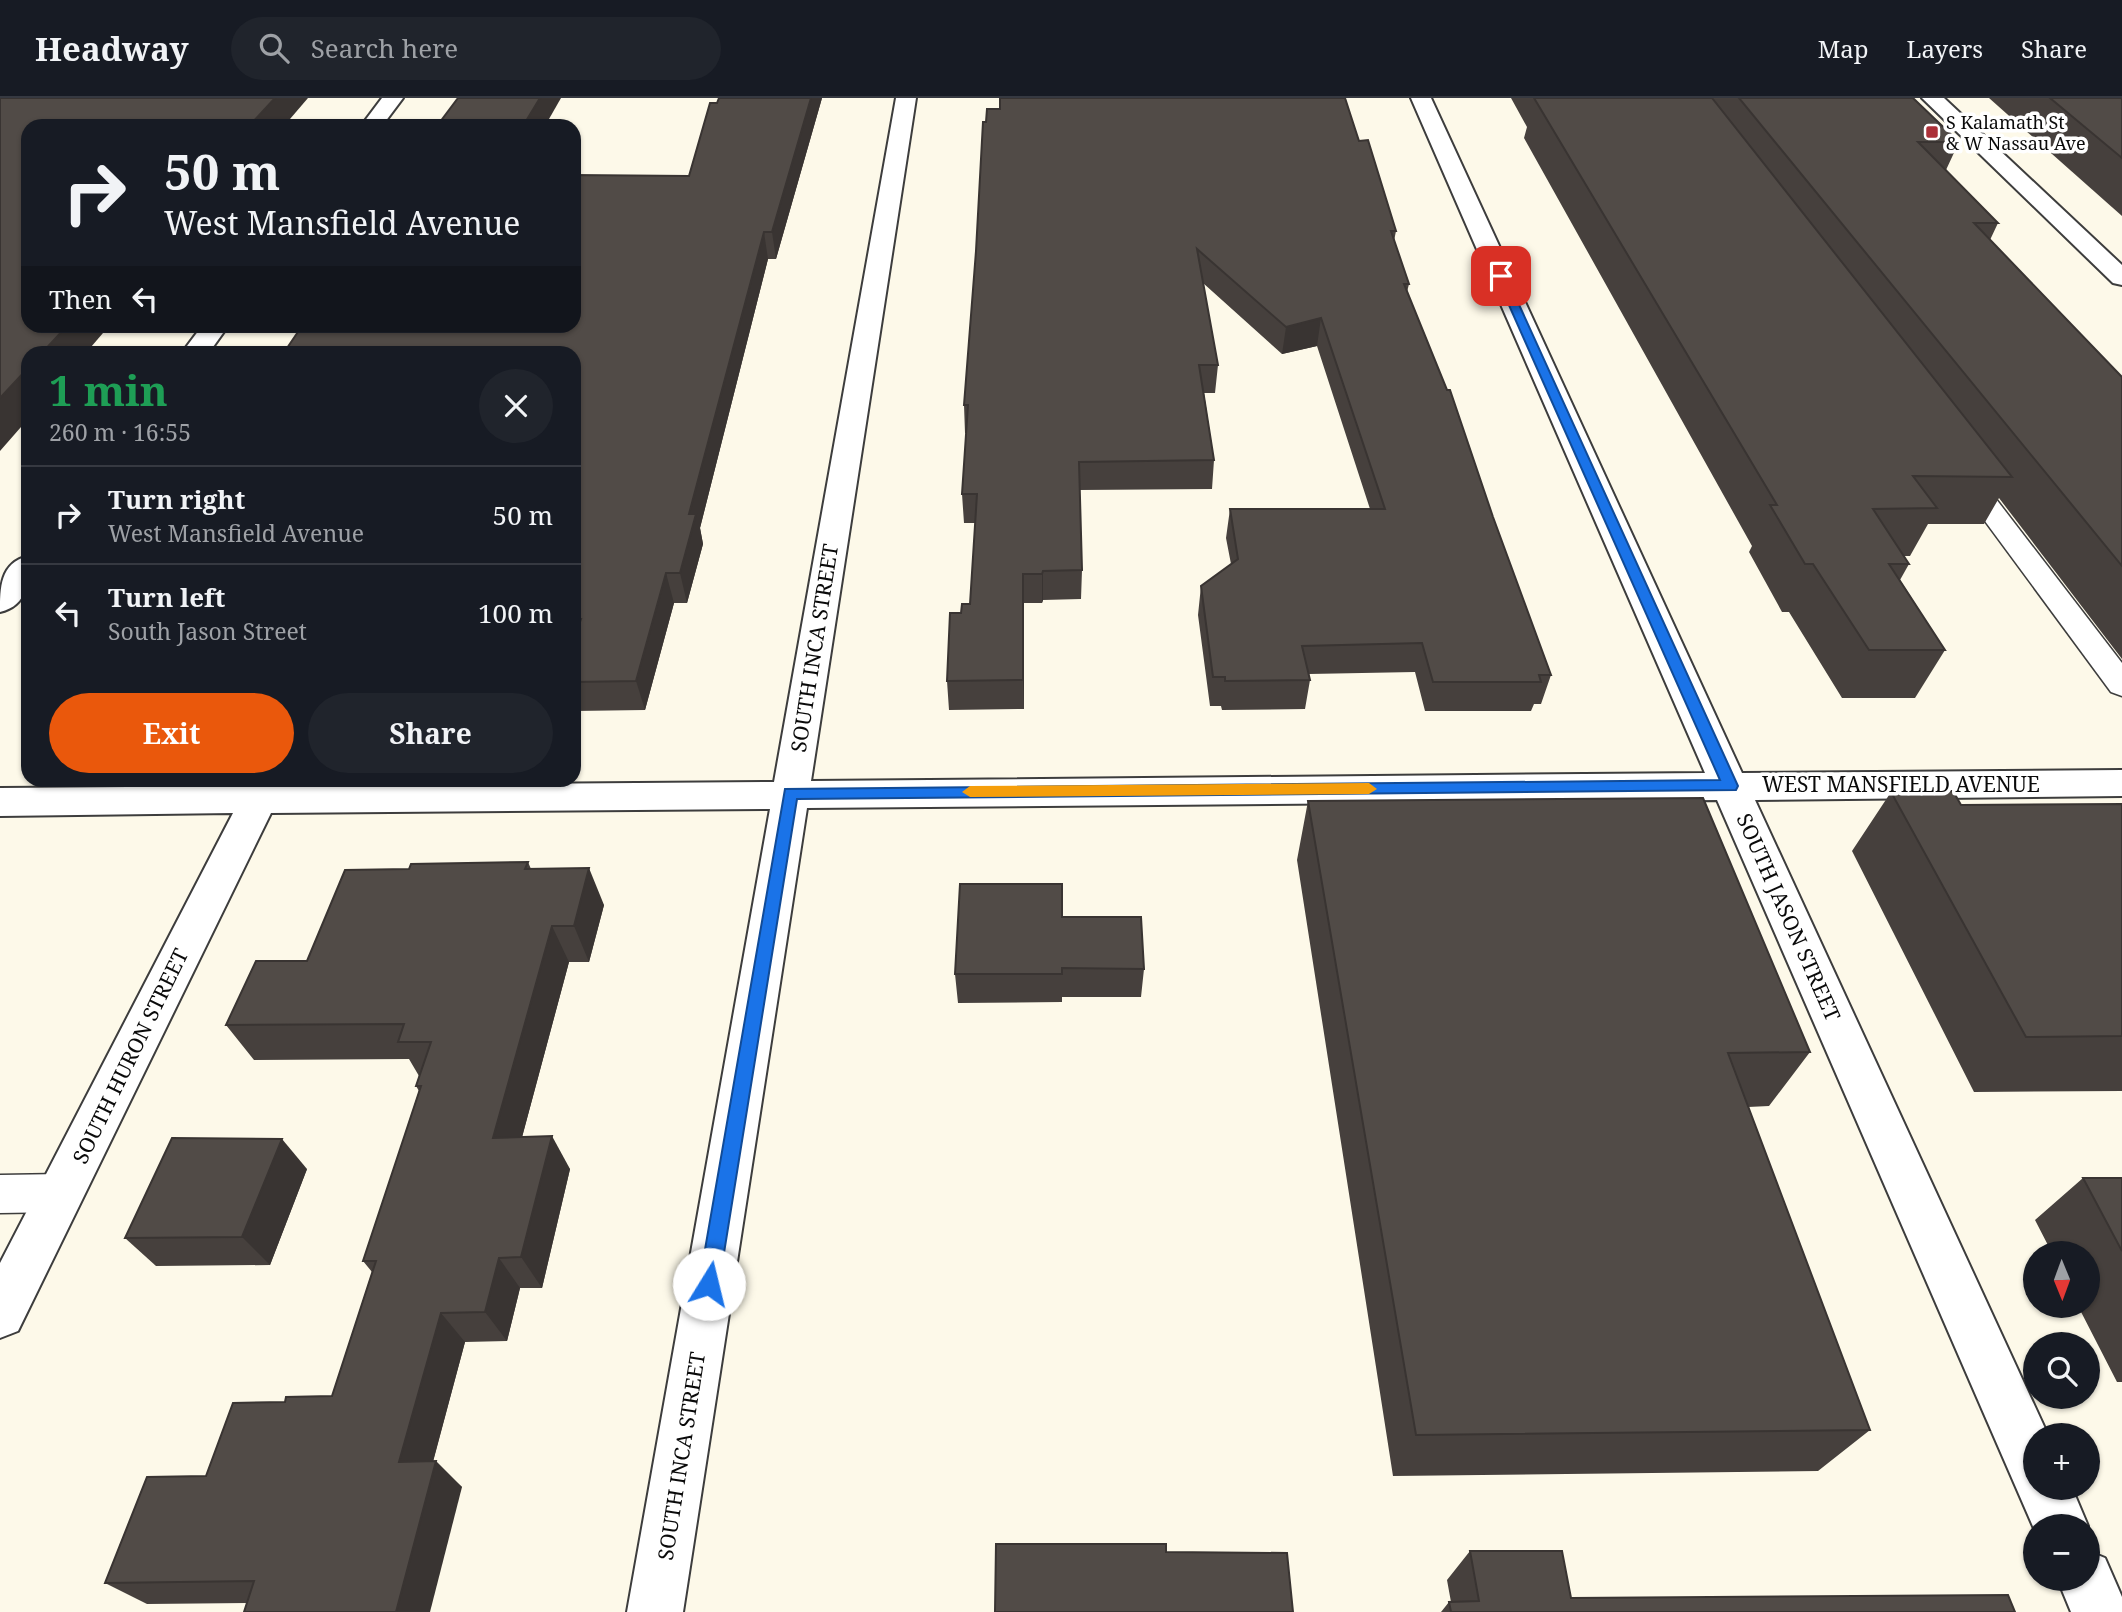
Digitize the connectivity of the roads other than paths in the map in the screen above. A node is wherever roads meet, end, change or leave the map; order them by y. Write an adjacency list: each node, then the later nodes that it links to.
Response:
1 (393, 98): 5 (street)
2 (906, 98): 13 (street, SOUTH INCA STREET)
3 (1420, 98): 12 (street, SOUTH JASON STREET)
4 (1933, 98): 6 (street)
5 (376, 119)
6 (2122, 278)
7 (1947, 452): 10 (lane)
8 (21, 575): 9 (street)
9 (0, 602)
10 (2122, 685)
11 (2122, 783): 12 (street, WEST MANSFIELD AVENUE)
12 (1730, 786): 13 (street, WEST MANSFIELD AVENUE); 19 (street, SOUTH JASON STREET)
13 (790, 793): 14 (street, WEST MANSFIELD AVENUE); 21 (street, SOUTH INCA STREET)
14 (260, 798): 15 (street, WEST MANSFIELD AVENUE); 16 (street, SOUTH HURON STREET)
15 (0, 802)
16 (62, 1193): 17 (lane); 18 (street, SOUTH HURON STREET)
17 (0, 1194)
18 (0, 1314)
19 (2023, 1441)
20 (2091, 1591): 22 (street)
21 (655, 1612)
22 (2100, 1612)

